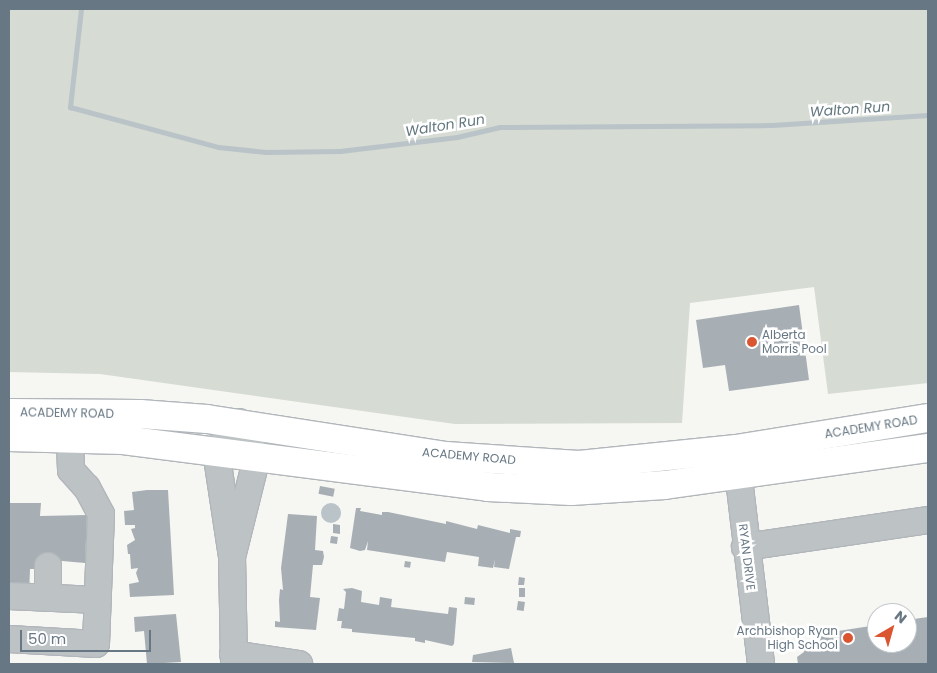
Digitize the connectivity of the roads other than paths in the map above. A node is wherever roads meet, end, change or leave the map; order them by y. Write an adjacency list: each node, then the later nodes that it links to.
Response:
1 (9, 413): 3 (main road, ACADEMY ROAD)
2 (928, 418): 9 (main road, ACADEMY ROAD)
3 (239, 422): 7 (street); 8 (street); 9 (main road, ACADEMY ROAD)
4 (9, 438): 5 (main road, ACADEMY ROAD)
5 (70, 439): 7 (main road, ACADEMY ROAD); 16 (street)
6 (928, 448): 9 (main road, ACADEMY ROAD)
7 (216, 451): 8 (main road, ACADEMY ROAD); 12 (street)
8 (257, 457): 9 (main road, ACADEMY ROAD); 12 (street)
9 (737, 462): 11 (street, RYAN DRIVE)
10 (928, 520): 11 (street)
11 (745, 547): 20 (street, RYAN DRIVE)
12 (232, 557): 18 (street)
13 (48, 566): 15 (street)
14 (9, 596): 15 (street)
15 (48, 598): 16 (street)
16 (98, 600): 17 (street)
17 (9, 639)
18 (233, 659): 19 (street)
19 (299, 664)
20 (761, 664)

